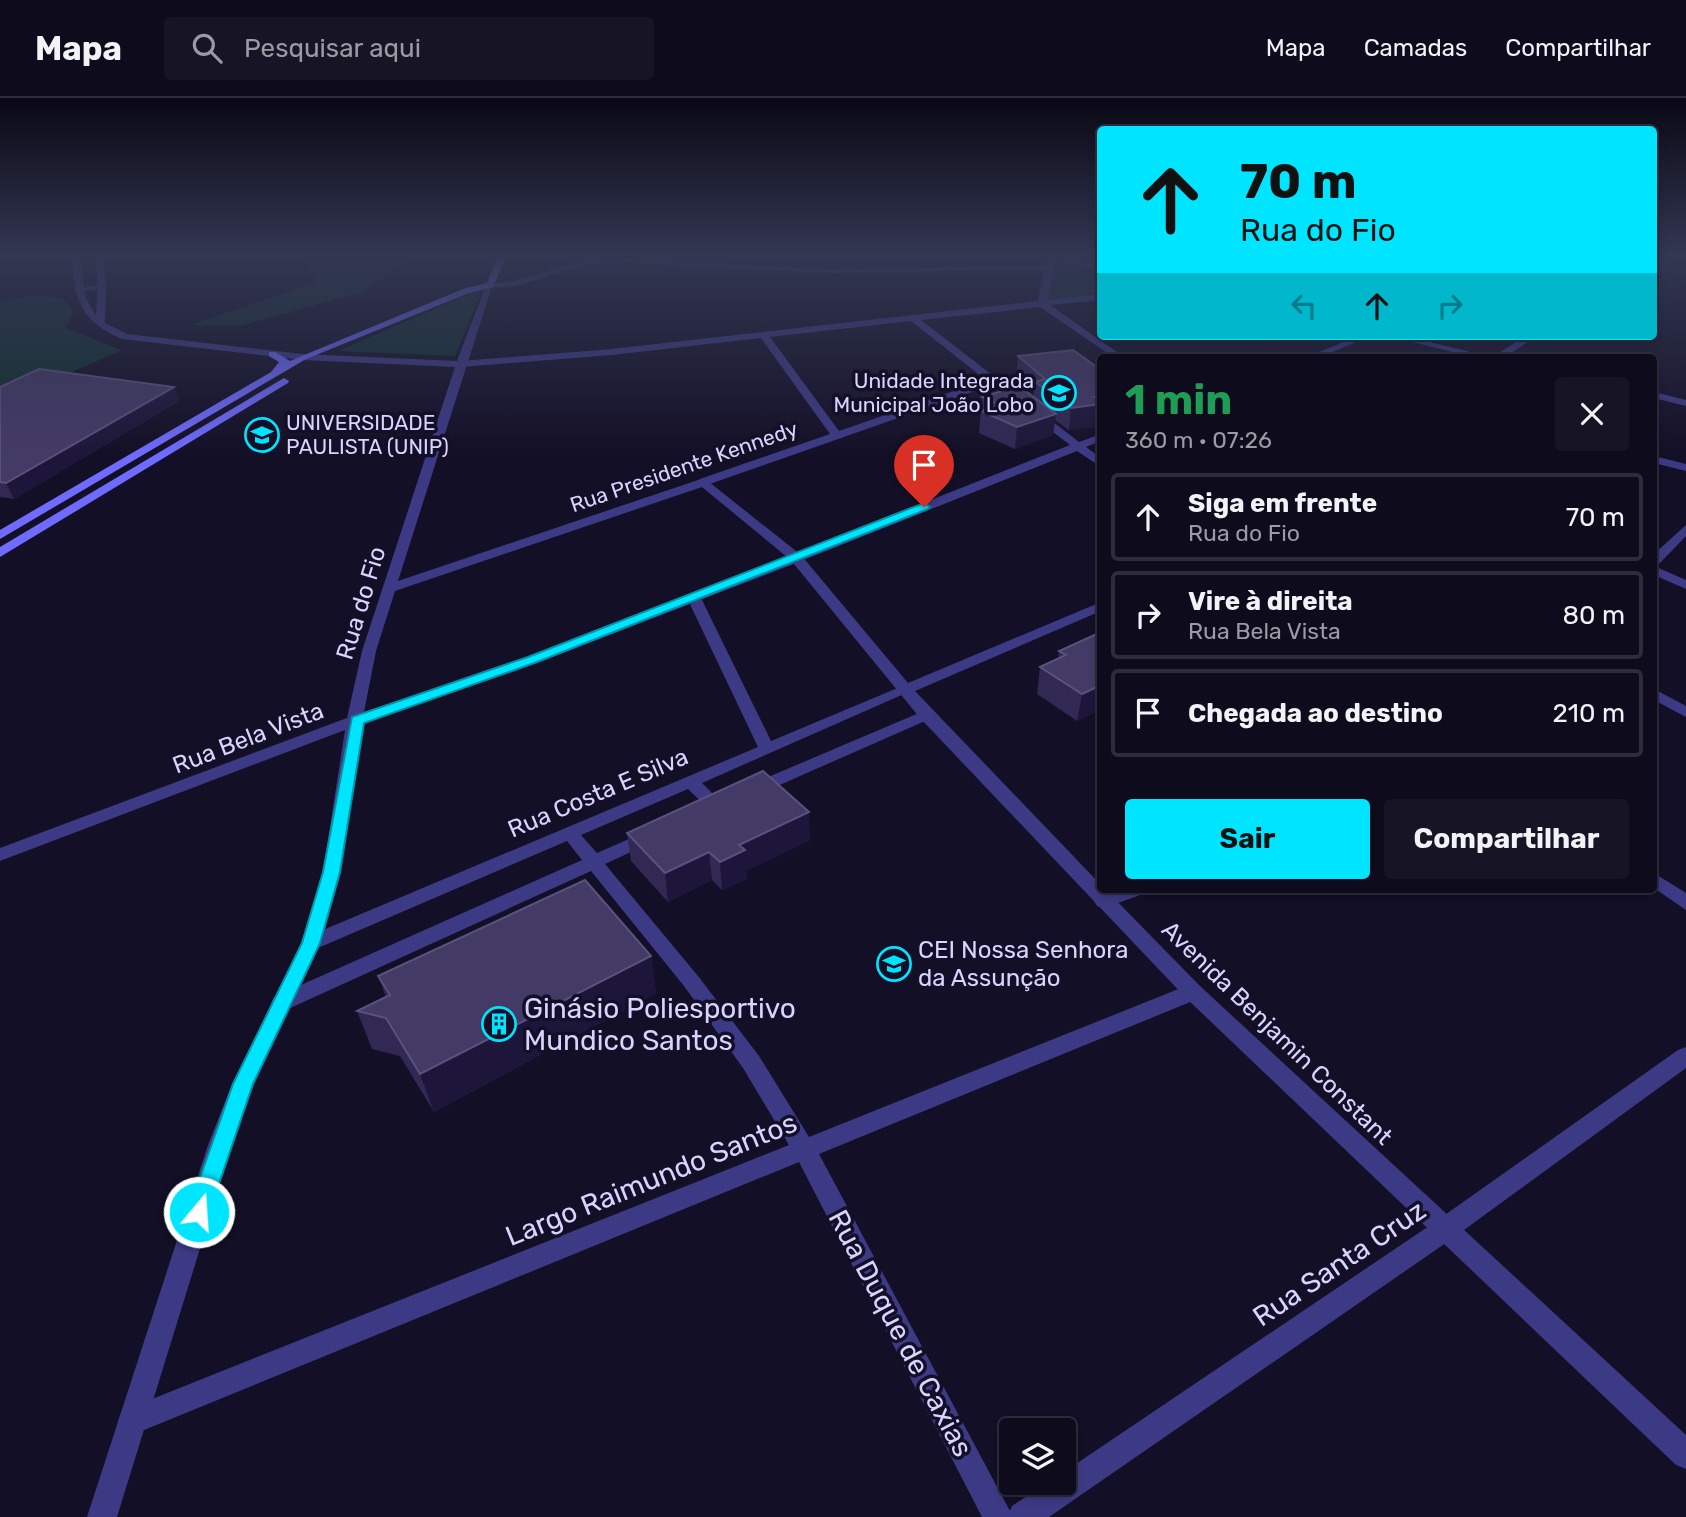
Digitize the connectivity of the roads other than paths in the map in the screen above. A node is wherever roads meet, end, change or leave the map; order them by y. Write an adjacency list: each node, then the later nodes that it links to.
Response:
1 (393, 323): 11 (main road)
2 (475, 323): 18 (street, Rua do Fio)
3 (870, 323): 7 (street)
4 (920, 323): 20 (street)
5 (1070, 323): 13 (street)
6 (100, 324): 12 (street)
7 (764, 336): 18 (street); 23 (street)
8 (1355, 340): 14 (street)
9 (1411, 340): 15 (street)
10 (1526, 340): 16 (street)
11 (325, 353): 17 (street); 18 (street); 31 (main road)
12 (272, 354): 17 (street); 19 (main road)
13 (1115, 354)
14 (1320, 354)
15 (1473, 354)
16 (1503, 354)
17 (303, 357): 19 (main road)
18 (460, 364): 40 (street, Rua do Fio)
19 (275, 373): 30 (main road)
20 (993, 381): 23 (street, Rua Presidente Kennedy); 25 (street)
21 (1657, 396): 22 (street)
22 (1686, 403)
23 (836, 433): 29 (street, Rua Presidente Kennedy)
24 (1097, 438): 25 (street, Rua Bela Vista)
25 (1078, 445): 27 (street); 36 (street, Rua Bela Vista)
26 (1657, 460): 28 (street)
27 (1097, 461)
28 (1686, 468)
29 (704, 482): 36 (street, Avenida Benjamin Constant); 40 (street, Rua Presidente Kennedy)
30 (20, 523): 31 (main road); 33 (main road)
31 (43, 527): 34 (main road)
32 (1686, 529): 37 (street)
33 (0, 535)
34 (7, 544): 35 (main road)
35 (0, 553)
36 (796, 558): 41 (street, Rua Bela Vista); 43 (street, Avenida Benjamin Constant)
37 (1657, 558)
38 (1657, 571): 39 (street)
39 (1686, 585)
40 (388, 589): 47 (street, Rua do Fio)
41 (694, 598): 47 (street, Rua Bela Vista); 48 (street)
42 (1097, 608): 43 (street)
43 (905, 690): 46 (street, Avenida Benjamin Constant); 48 (street, Rua Costa E Silva)
44 (1657, 696): 45 (street)
45 (1686, 712)
46 (926, 715): 50 (street); 58 (street, Avenida Benjamin Constant)
47 (357, 720): 54 (street, Rua Bela Vista); 60 (street, Rua do Fio)
48 (766, 747): 49 (street, Rua Costa E Silva)
49 (689, 780): 50 (street); 53 (street, Rua Costa E Silva)
50 (728, 801): 51 (street)
51 (691, 817)
52 (667, 828): 55 (street)
53 (569, 832): 55 (street, Rua Duque de Caxias); 60 (street, Rua Costa E Silva)
54 (0, 855)
55 (593, 862): 62 (street); 64 (street, Rua Duque de Caxias)
56 (1657, 881): 59 (street)
57 (1125, 893): 58 (street)
58 (1104, 901): 61 (street, Avenida Benjamin Constant)
59 (1686, 903)
60 (311, 943): 62 (street, Rua do Fio)
61 (1193, 992): 64 (street, Largo Raimundo Santos); 65 (street, Avenida Benjamin Constant)
62 (281, 1003): 66 (street, Rua do Fio)
63 (1686, 1056): 65 (street, Rua Santa Cruz)
64 (804, 1149): 66 (street, Largo Raimundo Santos); 69 (street, Rua Duque de Caxias)
65 (1444, 1230): 67 (street, Avenida Benjamin Constant); 70 (street, Rua Santa Cruz)
66 (132, 1421): 68 (street, Rua do Fio)
67 (1686, 1455)
68 (102, 1517)
69 (998, 1517)
70 (1023, 1517)

